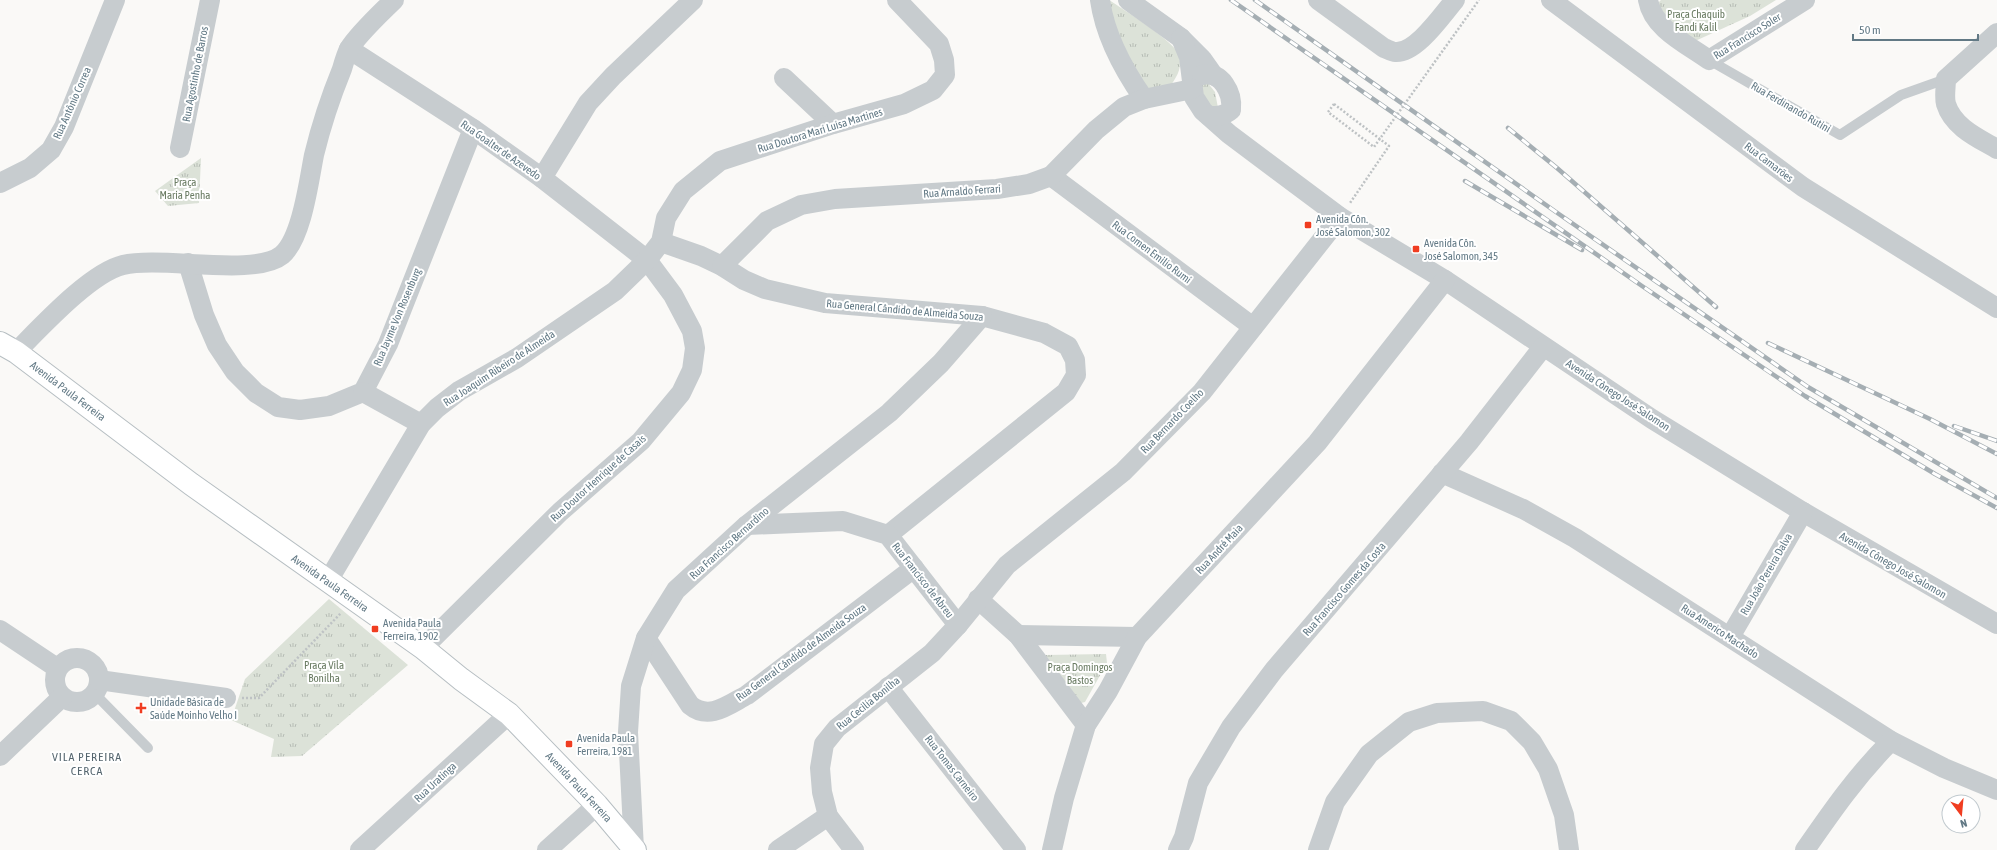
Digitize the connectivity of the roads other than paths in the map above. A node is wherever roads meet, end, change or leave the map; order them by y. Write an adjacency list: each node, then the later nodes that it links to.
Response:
1 (115, 0): 31 (street, Rua Antônio Correa)
2 (210, 0): 26 (street, Rua Agostinho de Barros)
3 (394, 0): 15 (street)
4 (693, 0): 30 (street)
5 (897, 0): 24 (street, Rua Doutora Mari Luisa Martines)
6 (1100, 0): 21 (street)
7 (1128, 0): 14 (street)
8 (1318, 0): 9 (street)
9 (1454, 0)
10 (1551, 0): 38 (street, Rua Camarões)
11 (1648, 0): 16 (street, Rua Ferdinando Rutini)
12 (1805, 0): 16 (street, Rua Francisco Soler)
13 (1997, 32): 19 (street, Rua Ferdinando Rutini)
14 (1181, 38): 17 (street); 20 (street)
15 (349, 49): 25 (street, Rua Goalter de Azevedo); 35 (street)
16 (1708, 60): 19 (lane, Rua Ferdinando Rutini)
17 (1214, 76): 20 (street); 22 (street)
18 (784, 78): 24 (street)
19 (1946, 79): 28 (street)
20 (1192, 86): 21 (street, Rua Arnaldo Ferrari); 23 (street)
21 (1144, 99): 29 (street, Rua Arnaldo Ferrari)
22 (1231, 110): 23 (street); 27 (street, Avenida Cônego José Salomon)
23 (1209, 116): 27 (street, Avenida Cônego José Salomon)
24 (833, 124): 33 (street, Rua Doutora Mari Luisa Martines)
25 (473, 129): 30 (street, Rua Goalter de Azevedo); 43 (street, Rua Jayme Von Rosenburg)
26 (180, 148)
27 (1250, 148): 32 (street, Avenida Cônego José Salomon)
28 (1997, 149)
29 (1051, 176): 36 (street, Rua Arnaldo Ferrari); 40 (street, Rua Comen Emilio Rumi)
30 (542, 178): 34 (street, Rua Goalter de Azevedo)
31 (0, 183)
32 (1340, 217): 37 (street, Avenida Cônego José Salomon); 40 (street, Rua Bernardo Coelho)
33 (661, 242): 34 (street, Rua Doutora Mari Luisa Martines); 36 (street, Rua General Cândido de Almeida Souza)
34 (647, 260): 44 (street, Rua Joaquim Ribeiro de Almeida); 59 (street, Rua Doutor Henrique de Casais)
35 (188, 263): 41 (street); 43 (street)
36 (722, 266): 39 (street, Rua General Cândido de Almeida Souza)
37 (1445, 280): 42 (street, Avenida Cônego José Salomon); 56 (street, Rua André Maia)
38 (1997, 308)
39 (982, 316): 47 (street, Rua Francisco Bernardino); 48 (street, Rua General Cândido de Almeida Souza)
40 (1253, 327): 51 (street, Rua Bernardo Coelho)
41 (8, 347): 50 (main road, Avenida Paula Ferreira)
42 (1544, 347): 45 (street, Rua Francisco Gomes da Costa); 46 (street, Avenida Cônego José Salomon)
43 (363, 392): 44 (street)
44 (421, 424): 50 (street, Rua Joaquim Ribeiro de Almeida)
45 (1442, 473): 57 (street, Rua Americo Machado); 80 (street, Rua Francisco Gomes da Costa)
46 (1803, 512): 52 (street, Avenida Cônego José Salomon); 57 (street, Rua João Pereira Dalva)
47 (747, 525): 48 (street, Rua Francisco de Abreu); 58 (street, Rua Francisco Bernardino)
48 (888, 535): 49 (street, Rua Francisco de Abreu)
49 (914, 568): 53 (street, Rua Francisco de Abreu); 58 (street, Rua General Cândido de Almeida Souza)
50 (328, 582): 59 (main road, Avenida Paula Ferreira)
51 (978, 599): 53 (street, Rua Cecilia Bonilha); 55 (street)
52 (1997, 624)
53 (958, 625): 61 (street, Rua Cecilia Bonilha)
54 (0, 630): 60 (street)
55 (1018, 635): 56 (street); 66 (street)
56 (1137, 637): 66 (street, Rua André Maia)
57 (1730, 637): 67 (street, Rua Americo Machado)
58 (646, 638): 73 (street, Rua Francisco Bernardino)
59 (423, 648): 65 (main road, Avenida Paula Ferreira)
60 (57, 668): 62 (street); 63 (street)
61 (888, 686): 72 (street, Rua Cecilia Bonilha); 78 (street, Rua Tomas Carneiro)
62 (97, 687): 63 (street); 64 (street); 68 (lane)
63 (62, 697): 69 (street)
64 (226, 698)
65 (509, 714): 71 (main road, Avenida Paula Ferreira); 74 (street, Rua Uratinga)
66 (1086, 725): 79 (street, Rua André Maia)
67 (1891, 742): 70 (street, Rua Americo Machado); 83 (street)
68 (148, 748)
69 (0, 756)
70 (1997, 790)
71 (597, 805): 73 (main road, Avenida Paula Ferreira); 75 (street)
72 (828, 816): 76 (street); 77 (street, Rua Cecilia Bonilha)
73 (634, 849)
74 (360, 850)
75 (547, 850)
76 (778, 850)
77 (854, 850)
78 (1016, 850)
79 (1052, 850)
80 (1178, 850)
81 (1318, 850): 82 (street)
82 (1569, 850)
83 (1805, 850)

